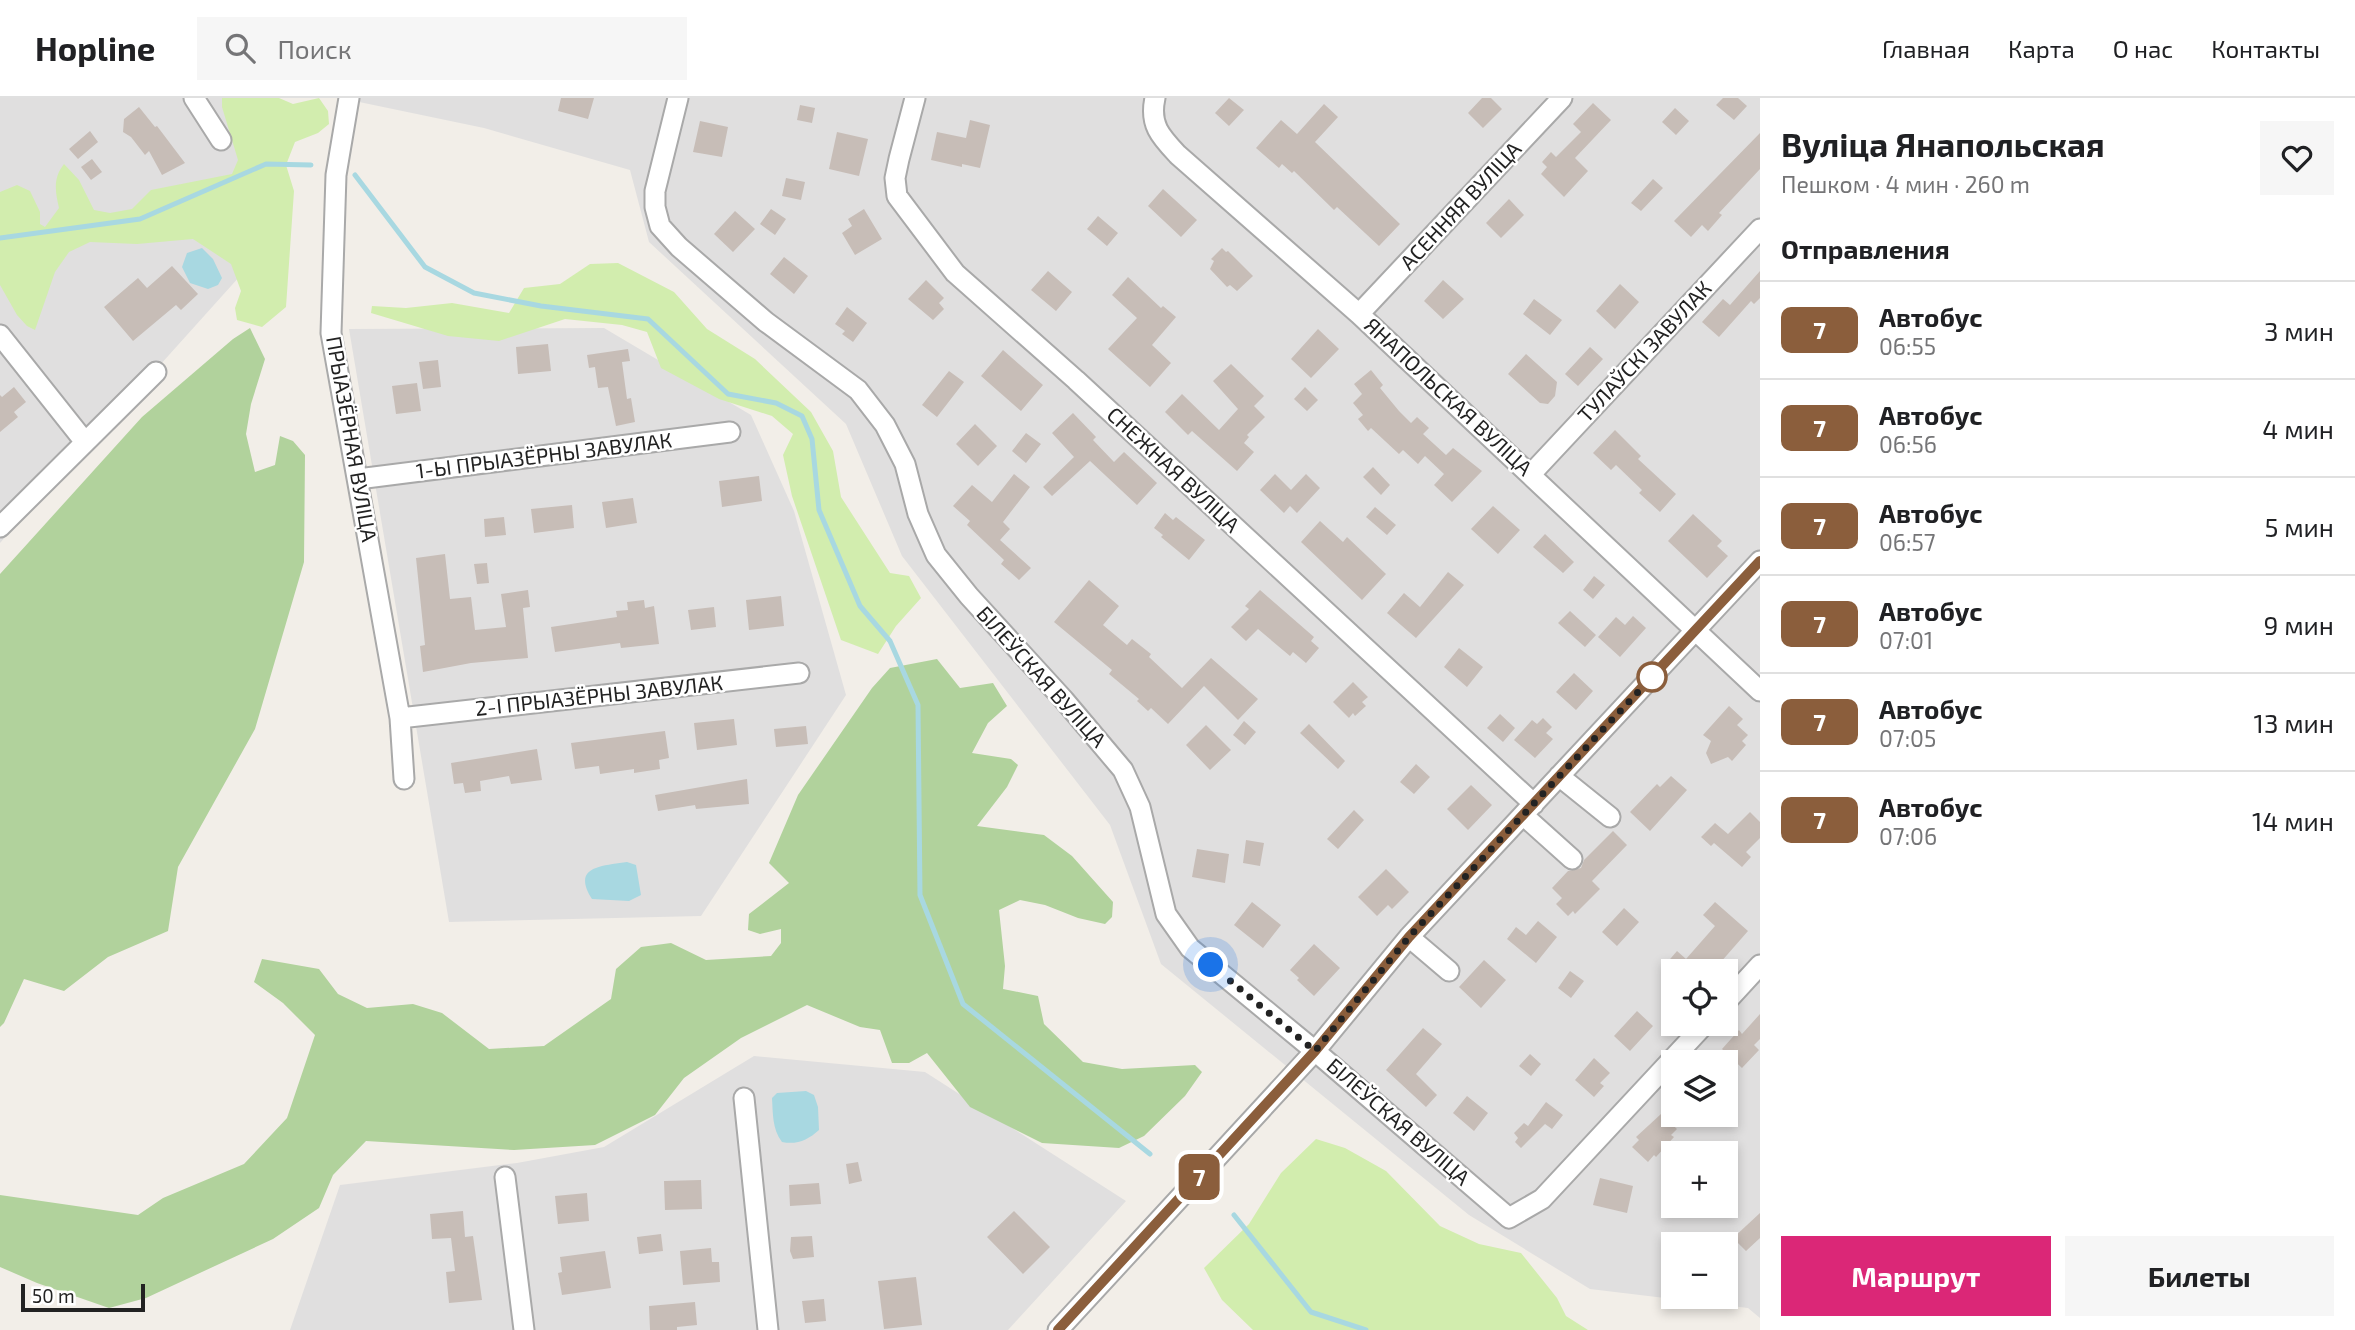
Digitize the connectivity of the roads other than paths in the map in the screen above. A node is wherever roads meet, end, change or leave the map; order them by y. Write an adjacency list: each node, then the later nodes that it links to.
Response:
1 (194, 98): 7 (street)
2 (349, 98): 15 (street, ПРЫАЗЁРНАЯ ВУЛІЦА)
3 (678, 98): 32 (street, БІЛЕЎСКАЯ ВУЛІЦА)
4 (915, 98): 24 (street, СНЕЖНАЯ ВУЛІЦА)
5 (1155, 98): 9 (street, ЯНАПОЛЬСКАЯ ВУЛІЦА)
6 (1562, 98): 9 (street, АСЕННЯЯ ВУЛІЦА)
7 (221, 140)
8 (1760, 229): 14 (street, ТУЛАЎСКІ ЗАВУЛАК)
9 (1359, 314): 14 (street, ЯНАПОЛЬСКАЯ ВУЛІЦА)
10 (0, 335): 13 (street)
11 (156, 372): 13 (street)
12 (730, 432): 15 (street, 1-Ы ПРЫАЗЁРНЫ ЗАВУЛАК)
13 (85, 442): 16 (street)
14 (1531, 474): 18 (street, ЯНАПОЛЬСКАЯ ВУЛІЦА)
15 (358, 479): 21 (street, ПРЫАЗЁРНАЯ ВУЛІЦА)
16 (0, 527)
17 (1760, 561): 18 (street)
18 (1694, 631): 20 (street, ЯНАПОЛЬСКАЯ ВУЛІЦА); 22 (street)
19 (799, 673): 21 (street, 2-І ПРЫАЗЁРНЫ ЗАВУЛАК)
20 (1760, 691)
21 (400, 718): 23 (street, ПРЫАЗЁРНАЯ ВУЛІЦА)
22 (1559, 776): 24 (street); 25 (street)
23 (404, 779)
24 (1528, 809): 26 (street, СНЕЖНАЯ ВУЛІЦА); 27 (street)
25 (1610, 817)
26 (1572, 859)
27 (1409, 937): 29 (street); 32 (street)
28 (1760, 965): 30 (street)
29 (1449, 971)
30 (1738, 989)
31 (1694, 1036): 32 (street, БІЛЕЎСКАЯ ВУЛІЦА)
32 (1315, 1051): 37 (street)
33 (744, 1098): 36 (street)
34 (505, 1177): 35 (street)
35 (524, 1330)
36 (768, 1330)
37 (1058, 1330)

